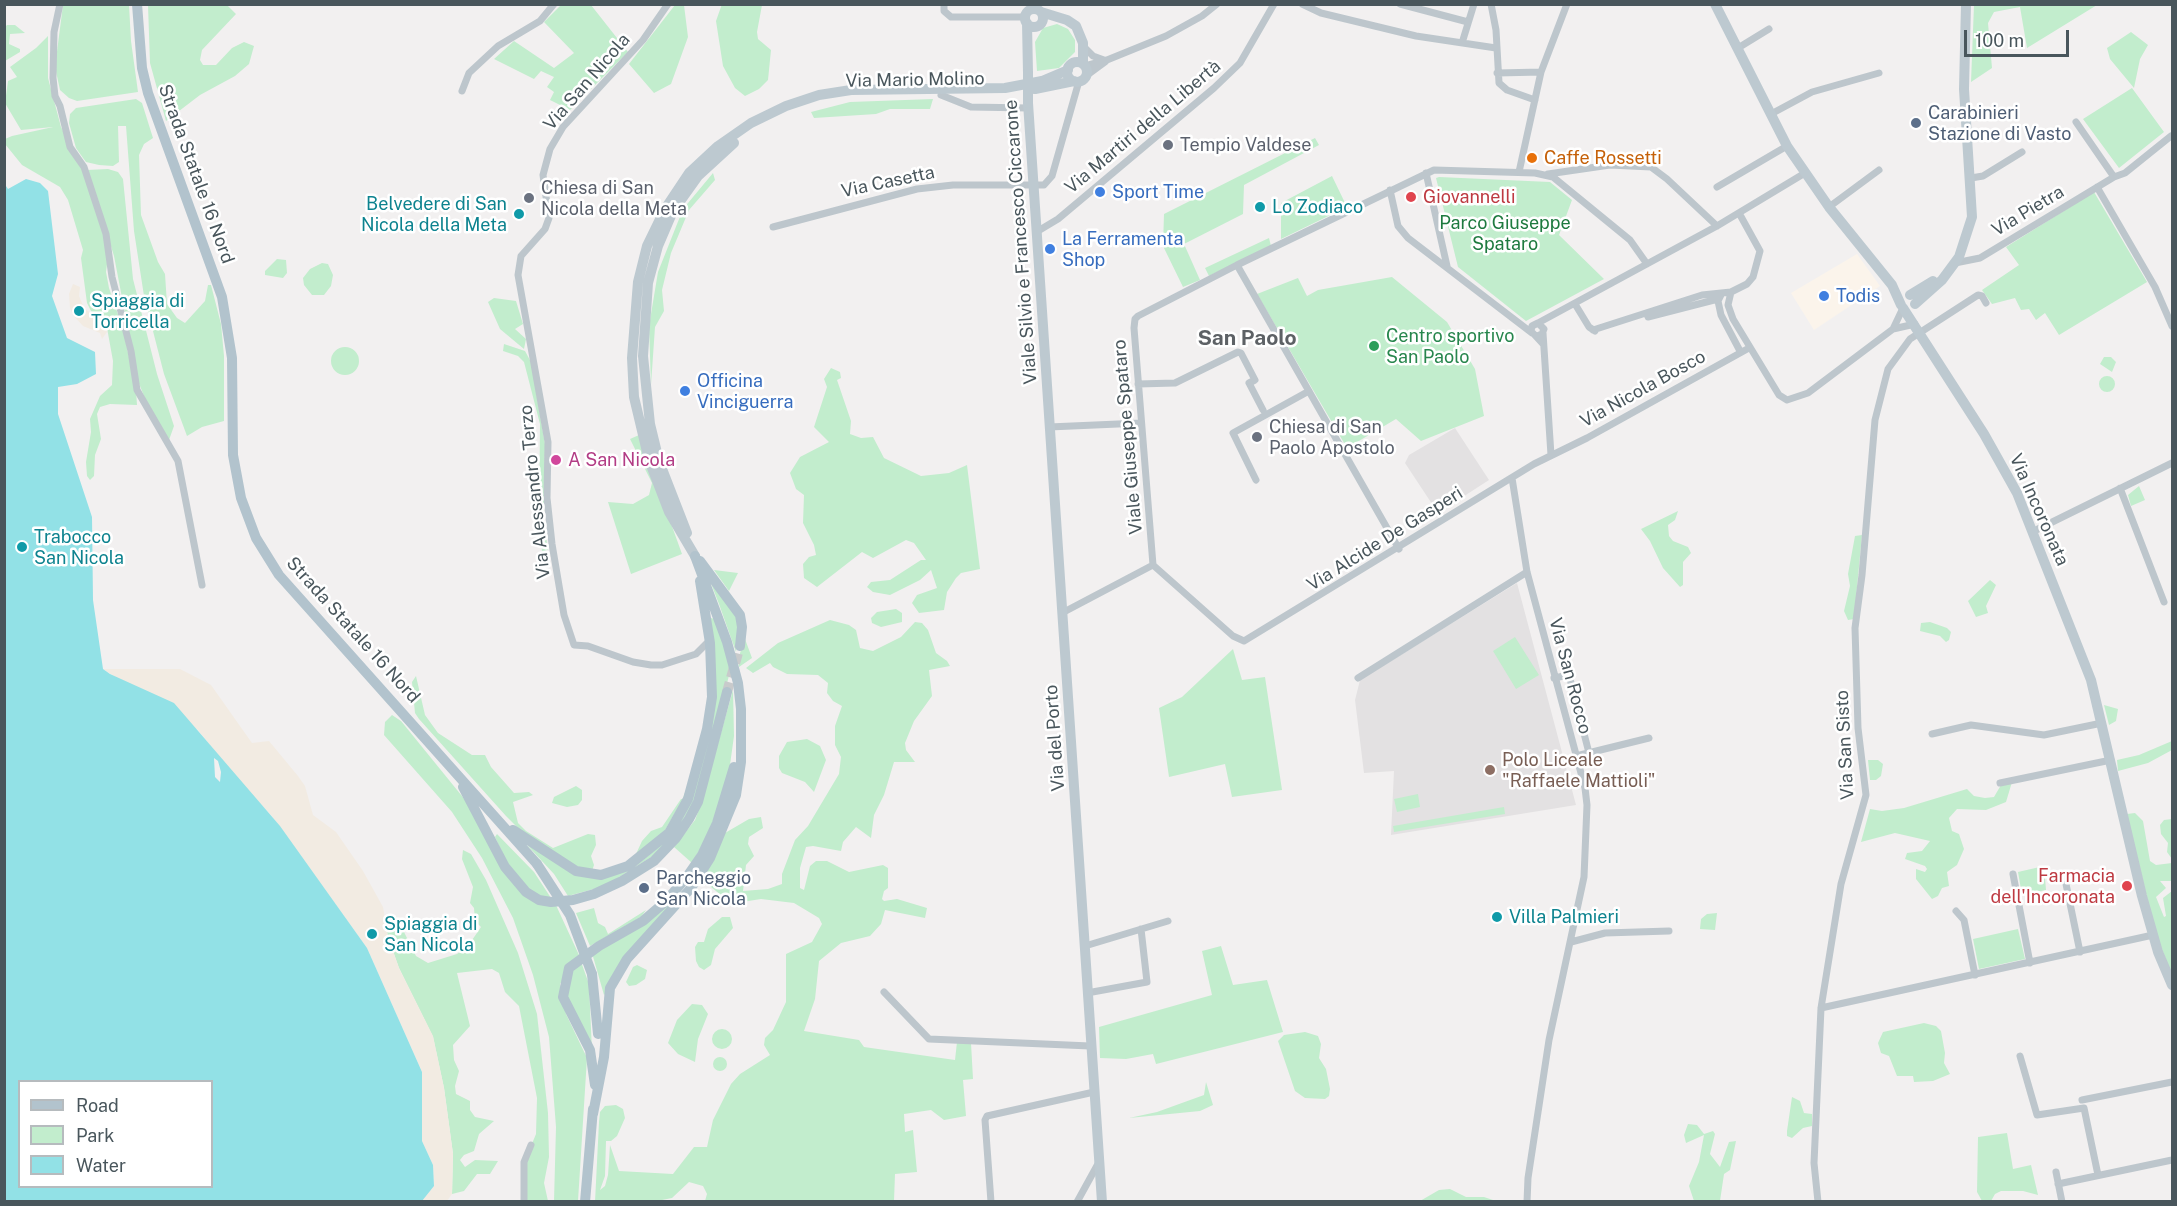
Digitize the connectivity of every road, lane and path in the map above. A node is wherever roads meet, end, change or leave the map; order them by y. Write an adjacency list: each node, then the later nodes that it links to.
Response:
1 (60, 4): 83 (street)
2 (137, 4): 100 (main road, Strada Statale 16 Nord)
3 (554, 4): 27 (street)
4 (668, 4): 43 (street, Via San Nicola)
5 (944, 4): 15 (street)
6 (1217, 4): 22 (street)
7 (1274, 4): 52 (street, Via Martiri della Libertà)
8 (1302, 4): 19 (street)
9 (1400, 4): 16 (street)
10 (1474, 4): 16 (street)
11 (1491, 4): 20 (street)
12 (1567, 4): 24 (street)
13 (1715, 4): 21 (main road, Via Incoronata)
14 (1966, 4): 42 (main road)
15 (1032, 15): 18 (main road); 30 (main road, Viale Silvio e Francesco Ciccarone, bridge)
16 (1468, 22): 19 (street)
17 (1769, 28): 21 (street)
18 (1083, 43): 22 (street); 23 (main road)
19 (1462, 43): 20 (street)
20 (1496, 48): 25 (street)
21 (1738, 48): 31 (main road, Via Incoronata)
22 (1107, 60): 23 (street)
23 (1078, 72): 28 (main road, Via Mario Molino); 44 (street); 80 (main road, Via Mario Molino)
24 (1541, 72): 25 (street); 29 (street)
25 (1497, 73): 29 (street)
26 (1879, 73): 31 (street)
27 (462, 91)
28 (941, 95): 30 (street); 80 (main road, Via Mario Molino)
29 (1535, 100): 37 (street)
30 (1028, 105): 44 (main road, Viale Silvio e Francesco Ciccarone)
31 (1771, 114): 34 (main road, Via Incoronata)
32 (2076, 122): 41 (street)
33 (2171, 136): 41 (street, Via Pietra)
34 (1787, 146): 39 (main road, Via Incoronata); 46 (street)
35 (2022, 152): 42 (street)
36 (1879, 170): 48 (street)
37 (1520, 172): 38 (street, Viale Giuseppe Spataro); 40 (street, Viale Giuseppe Spataro)
38 (1426, 173): 47 (street, Viale Giuseppe Spataro); 56 (street)
39 (1804, 173): 48 (main road, Via Incoronata); 49 (street)
40 (1546, 174): 50 (street); 53 (street, Viale Giuseppe Spataro)
41 (2114, 177): 45 (street, Via Pietra)
42 (1971, 178): 55 (main road)
43 (544, 184): 88 (street, Via Alessandro Terzo)
44 (1034, 186): 51 (street, Via Casetta); 52 (main road, Viale Silvio e Francesco Ciccarone)
45 (2097, 187): 55 (street, Via Pietra); 62 (street)
46 (1717, 188)
47 (1390, 190): 54 (street, Viale Giuseppe Spataro); 56 (street)
48 (1829, 207): 59 (main road, Via Incoronata)
49 (1739, 213): 50 (street); 57 (street)
50 (1717, 226): 53 (street)
51 (773, 227)
52 (1038, 231): 72 (main road, Viale Silvio e Francesco Ciccarone)
53 (1647, 264): 61 (street)
54 (1237, 265): 68 (street, Viale Giuseppe Spataro); 69 (street)
55 (1954, 265): 59 (main road)
56 (1447, 266): 65 (street)
57 (1731, 292): 58 (street); 66 (street)
58 (1719, 297): 61 (street); 67 (street)
59 (1908, 302): 63 (main road, Via Incoronata); 64 (street)
60 (1986, 303): 63 (street)
61 (1575, 304): 65 (street)
62 (2172, 326)
63 (1917, 328): 64 (street); 78 (main road, Via Incoronata); 118 (street, Via San Sisto)
64 (1893, 329): 66 (street)
65 (1538, 330): 73 (street)
66 (1749, 348): 67 (street, Via Nicola Bosco)
67 (1740, 351): 73 (street, Via Nicola Bosco)
68 (1138, 384): 70 (street); 71 (street, Viale Giuseppe Spataro)
69 (1309, 391): 76 (street); 79 (street)
70 (1263, 410)
71 (1141, 423): 72 (street); 81 (street, Viale Giuseppe Spataro)
72 (1050, 428): 85 (main road, Via del Porto)
73 (1551, 455): 75 (street, Via Alcide De Gasperi)
74 (2172, 463): 77 (street)
75 (1512, 478): 79 (street, Via Alcide De Gasperi); 82 (street, Via San Rocco)
76 (1257, 480)
77 (2120, 488): 78 (street); 84 (street)
78 (2032, 532): 93 (main road, Via Incoronata)
79 (1399, 549): 81 (street, Via Alcide De Gasperi)
80 (696, 556): 86 (main road); 87 (main road); 96 (main road)
81 (1153, 565): 85 (street)
82 (1527, 572): 90 (street); 91 (street, Via San Rocco)
83 (201, 585)
84 (2164, 602)
85 (1062, 613): 111 (main road, Via del Porto)
86 (710, 640): 88 (street, Via Alessandro Terzo); 89 (main road)
87 (740, 646)
88 (696, 654): 89 (street)
89 (712, 662): 102 (main road)
90 (1358, 678)
91 (1554, 678): 97 (street); 98 (street, Via San Rocco)
92 (727, 692): 100 (main road)
93 (2102, 723): 94 (street); 99 (main road, Via Incoronata)
94 (1932, 734)
95 (1649, 738): 97 (street)
96 (739, 749): 122 (main road); 125 (main road)
97 (1589, 753): 98 (street)
98 (1576, 756): 110 (street, Via San Rocco)
99 (2111, 760): 101 (street); 109 (main road, Via Incoronata)
100 (451, 766): 102 (main road, Strada Statale 16 Nord)
101 (2000, 783)
102 (498, 819): 122 (main road, Strada Statale 16 Nord, bridge)
103 (2013, 874): 113 (street)
104 (2066, 884): 112 (street)
105 (1956, 911): 114 (street)
106 (1168, 921): 107 (street)
107 (1141, 929): 111 (street); 117 (street)
108 (1669, 931): 110 (street)
109 (2153, 935): 112 (street); 115 (main road, Via Incoronata)
110 (1571, 942): 137 (street, Via San Rocco)
111 (1085, 946): 117 (main road, Via del Porto)
112 (2080, 952): 113 (street)
113 (2030, 963): 114 (street)
114 (1975, 975): 118 (street)
115 (2172, 985)
116 (884, 992): 119 (street)
117 (1087, 993): 119 (main road, Via del Porto)
118 (1821, 1008): 138 (street, Via San Sisto)
119 (1090, 1046): 123 (main road, Via del Porto)
120 (2020, 1056): 130 (street)
121 (2172, 1082): 124 (street)
122 (595, 1085): 125 (main road, Strada Statale 16 Nord)
123 (1094, 1092): 128 (main road, Via del Porto); 134 (street)
124 (2082, 1100)
125 (593, 1114): 133 (main road, Strada Statale 16 Nord)
126 (531, 1144): 132 (street)
127 (2172, 1160): 130 (street)
128 (1099, 1162): 135 (street); 136 (main road, Via del Porto)
129 (2056, 1172): 131 (street)
130 (2098, 1175): 131 (street)
131 (2058, 1184): 139 (street)
132 (524, 1202)
133 (585, 1202)
134 (992, 1202)
135 (1077, 1202)
136 (1102, 1202)
137 (1527, 1202)
138 (1818, 1202)
139 (2062, 1202)

